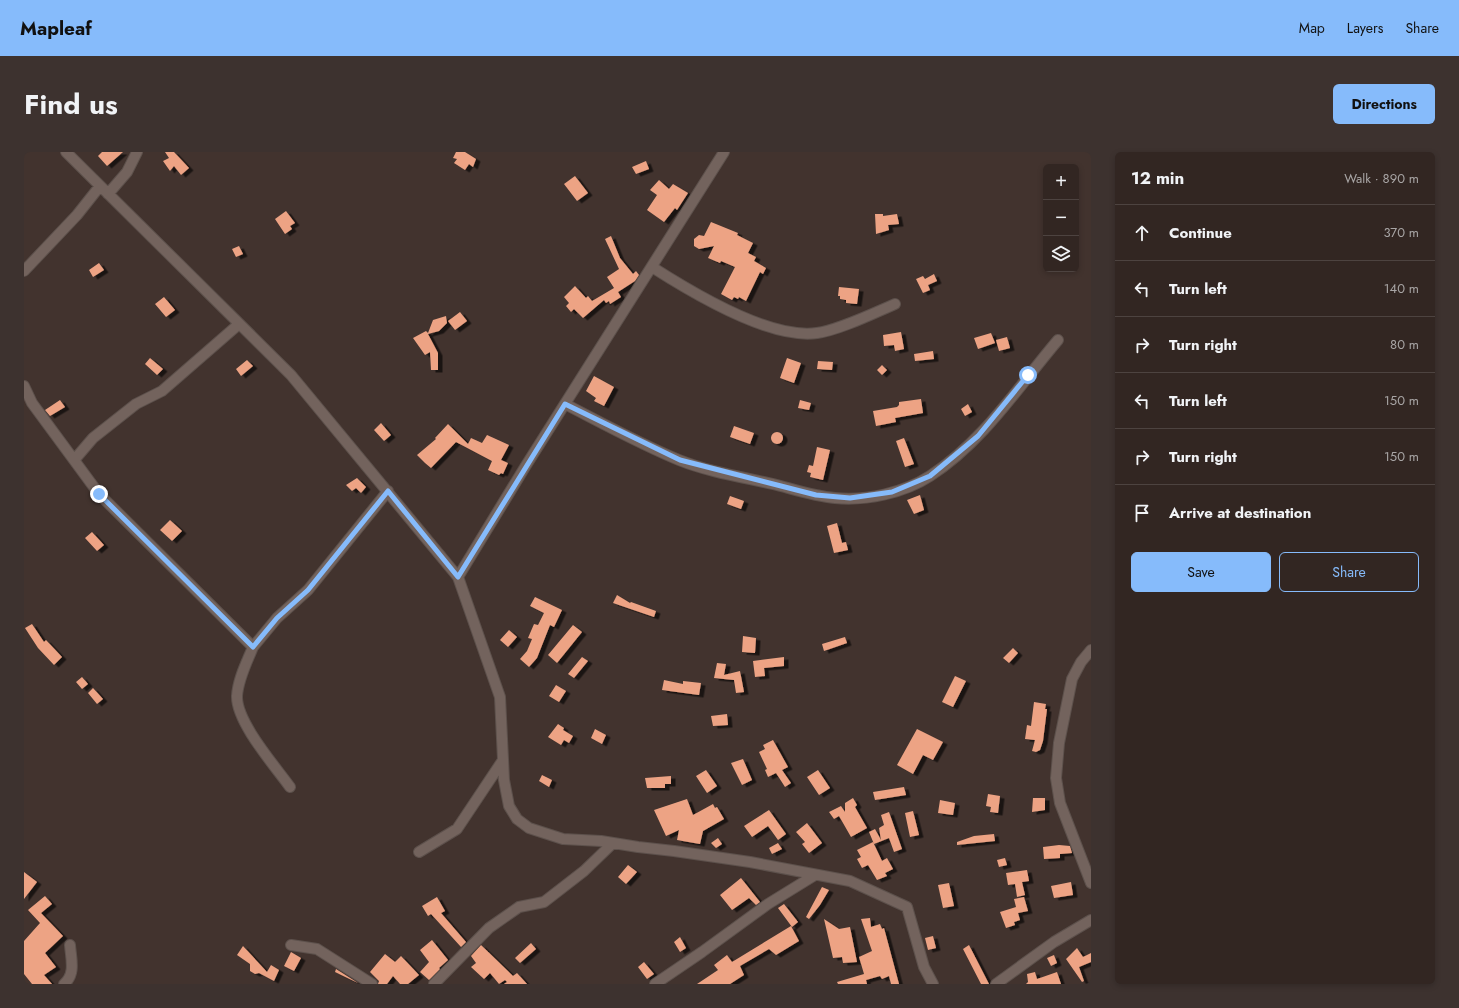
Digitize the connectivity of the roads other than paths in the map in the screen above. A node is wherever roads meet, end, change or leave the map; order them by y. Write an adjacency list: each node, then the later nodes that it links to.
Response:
1 (66, 152): 4 (street)
2 (137, 152): 5 (street)
3 (724, 152): 6 (street)
4 (100, 186): 5 (street); 7 (street)
5 (108, 194): 9 (street)
6 (652, 268): 8 (street); 12 (street)
7 (24, 271)
8 (895, 304)
9 (239, 324): 13 (street); 14 (street)
10 (1058, 340): 12 (street)
11 (24, 386): 13 (street)
12 (565, 404): 15 (street)
13 (75, 459): 16 (street)
14 (388, 491): 15 (street); 16 (street)
15 (458, 577): 18 (street)
16 (253, 647): 19 (street)
17 (1091, 650): 23 (street)
18 (503, 760): 20 (street); 21 (street)
19 (290, 787)
20 (614, 843): 22 (street); 29 (street)
21 (419, 852)
22 (815, 875): 30 (street); 31 (street)
23 (1091, 883)
24 (1091, 920): 32 (street)
25 (70, 945): 27 (street)
26 (291, 945): 28 (street)
27 (64, 984)
28 (372, 984)
29 (434, 984)
30 (655, 984)
31 (933, 984)
32 (996, 984)

